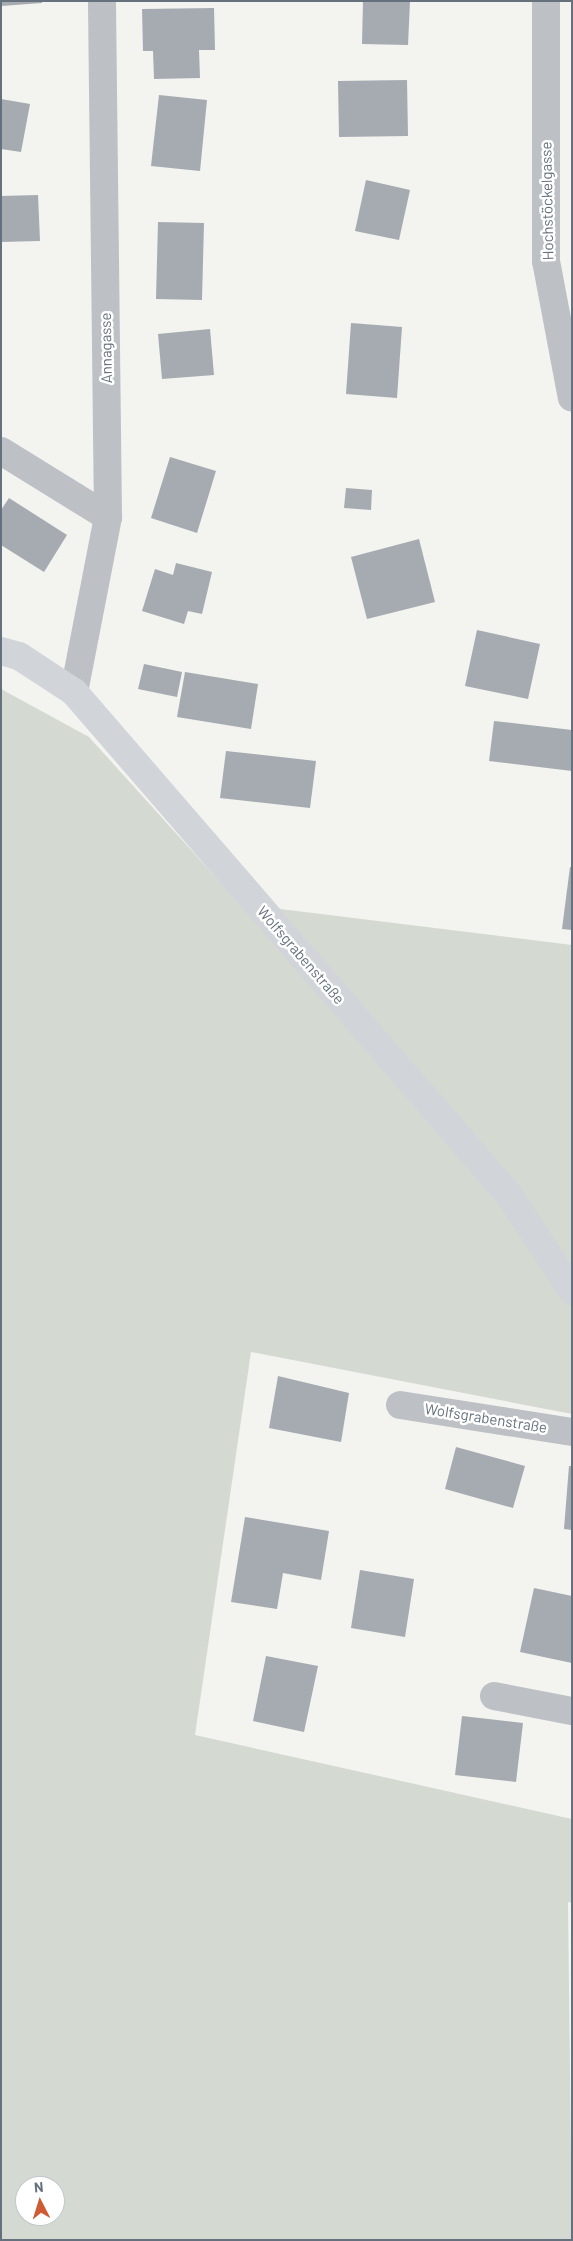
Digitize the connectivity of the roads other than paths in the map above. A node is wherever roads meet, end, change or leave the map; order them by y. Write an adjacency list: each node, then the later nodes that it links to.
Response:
1 (102, 1): 5 (street, Annagasse)
2 (546, 1): 3 (street, Hochstöckelgasse)
3 (572, 398)
4 (1, 451): 5 (street)
5 (108, 517): 7 (street, Annagasse)
6 (1, 651): 7 (main road, Wolfsgrabenstraße)
7 (74, 692): 8 (main road, Wolfsgrabenstraße)
8 (572, 1291)
9 (400, 1404): 10 (street, Wolfsgrabenstraße)
10 (572, 1432)
11 (494, 1696): 12 (street)
12 (572, 1711)

